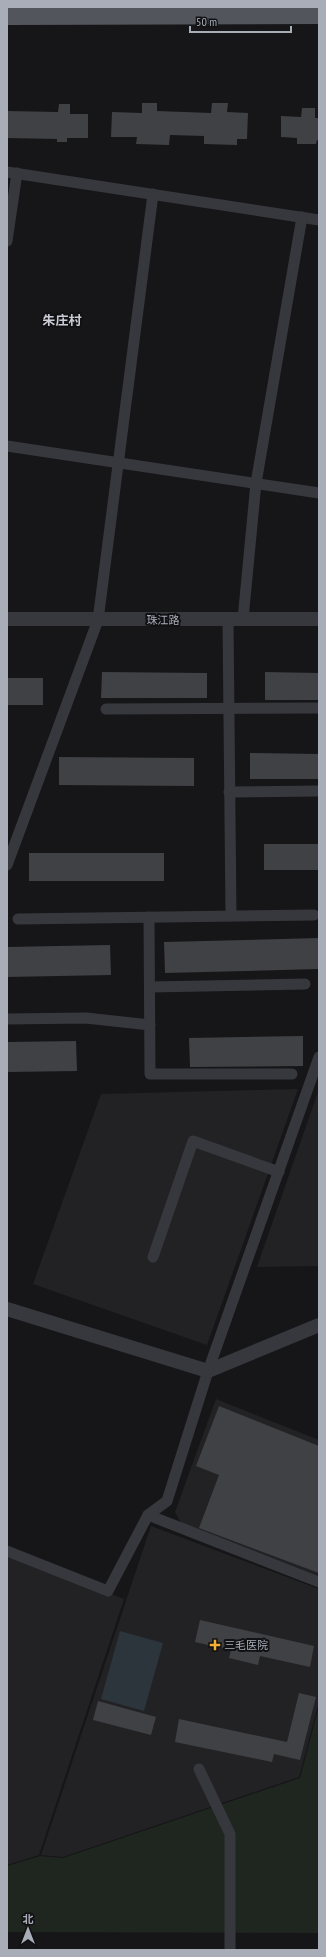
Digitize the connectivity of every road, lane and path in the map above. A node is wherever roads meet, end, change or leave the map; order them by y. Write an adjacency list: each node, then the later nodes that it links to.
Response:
1 (263, 11): 2 (main road); 3 (main road)
2 (319, 15)
3 (7, 16)
4 (12, 172): 5 (street); 8 (street)
5 (153, 194): 6 (street); 10 (street)
6 (302, 217): 7 (street); 11 (street)
7 (319, 220)
8 (7, 241)
9 (7, 446): 10 (street)
10 (117, 462): 11 (street); 16 (street)
11 (256, 483): 12 (street); 13 (street)
12 (319, 493)
13 (243, 619): 14 (street, 珠江路); 17 (street, 珠江路)
14 (319, 619)
15 (7, 620): 16 (street, 珠江路)
16 (98, 620): 17 (street, 珠江路); 23 (street)
17 (228, 620): 18 (street)
18 (228, 708): 19 (street); 20 (street); 22 (street)
19 (319, 708)
20 (106, 709)
21 (319, 791): 22 (street)
22 (230, 792): 25 (street)
23 (7, 865)
24 (314, 915): 25 (street)
25 (231, 916): 26 (street)
26 (149, 917): 27 (street); 29 (street)
27 (18, 918)
28 (305, 984): 29 (street)
29 (150, 987): 31 (street)
30 (7, 1019): 31 (street)
31 (150, 1025): 33 (street)
32 (319, 1057): 34 (street)
33 (292, 1074)
34 (278, 1172): 35 (street); 38 (street)
35 (153, 1257)
36 (7, 1309): 38 (street)
37 (319, 1325): 38 (street)
38 (208, 1370): 39 (street)
39 (148, 1515): 40 (street); 41 (street)
40 (7, 1551)
41 (319, 1582)
42 (199, 1769): 43 (street)
43 (230, 1950)

